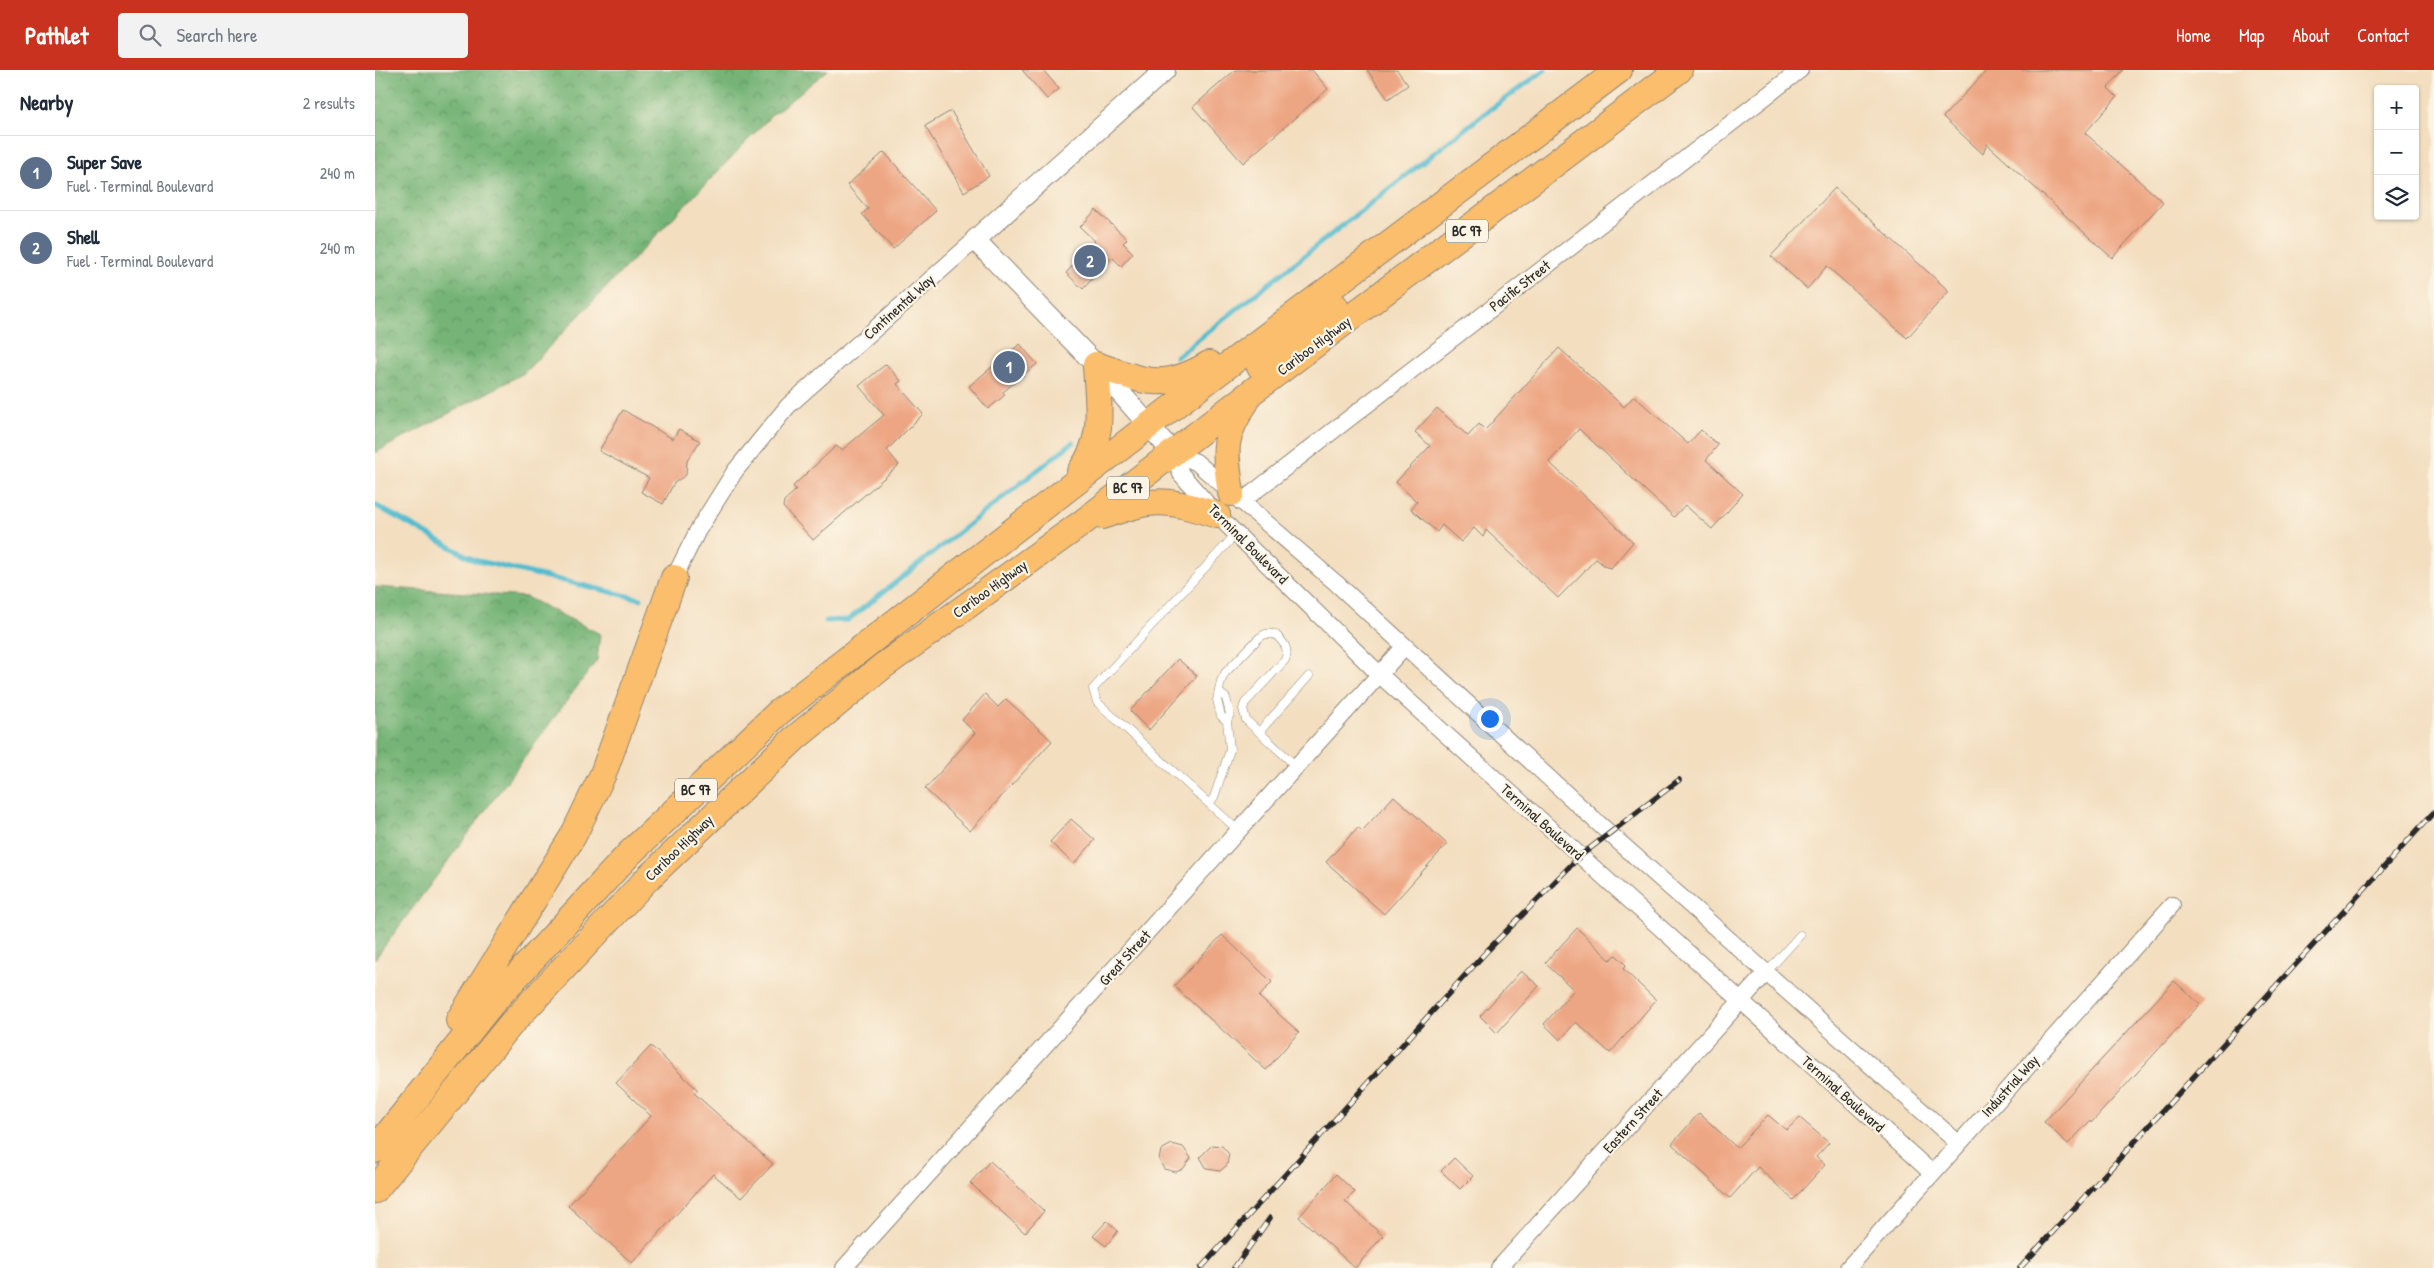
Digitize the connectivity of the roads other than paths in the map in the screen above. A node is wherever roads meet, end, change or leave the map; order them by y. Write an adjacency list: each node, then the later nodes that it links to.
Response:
1 (1165, 70): 6 (street, Continental Way)
2 (1619, 70): 5 (highway, Cariboo Highway / BC 97)
3 (1679, 70): 9 (highway, Cariboo Highway / BC 97)
4 (1800, 70): 13 (street, Pacific Street)
5 (1431, 210): 7 (highway, Cariboo Highway / BC 97); 11 (highway)
6 (975, 240): 8 (street, Terminal Boulevard); 16 (street, Continental Way)
7 (1314, 299): 8 (highway); 10 (highway, Cariboo Highway / BC 97)
8 (1096, 365): 10 (street, Terminal Boulevard); 12 (highway)
9 (1253, 391): 11 (highway, Cariboo Highway / BC 97); 13 (highway)
10 (1149, 425): 11 (street, Terminal Boulevard); 12 (highway, Cariboo Highway / BC 97); 18 (highway)
11 (1173, 453): 13 (street, Terminal Boulevard); 13 (street, Terminal Boulevard); 14 (highway, Cariboo Highway / BC 97)
12 (1070, 486): 30 (highway, Cariboo Highway / BC 97)
13 (1229, 503): 14 (highway); 15 (street, Terminal Boulevard); 17 (street, Terminal Boulevard)
14 (1082, 523): 18 (highway, Cariboo Highway / BC 97)
15 (1236, 534): 19 (street, Terminal Boulevard); 23 (lane)
16 (674, 578): 30 (highway)
17 (1405, 646): 19 (street, Great Street); 27 (street, Terminal Boulevard)
18 (883, 666): 32 (highway, Cariboo Highway / BC 97)
19 (1380, 675): 22 (street, Great Street); 28 (street, Terminal Boulevard)
20 (1309, 676): 21 (lane)
21 (1259, 732): 22 (lane); 23 (lane)
22 (1297, 767): 24 (street, Great Street)
23 (1209, 804): 24 (lane)
24 (1240, 832): 33 (street, Great Street)
25 (2172, 905): 29 (street, Industrial Way)
26 (1800, 935): 27 (lane)
27 (1766, 973): 28 (street, Eastern Street); 29 (street, Terminal Boulevard)
28 (1741, 1002): 31 (street, Terminal Boulevard); 34 (street, Eastern Street)
29 (1958, 1143): 31 (street, Industrial Way)
30 (375, 1148)
31 (1932, 1173): 35 (street, Industrial Way)
32 (375, 1190)
33 (844, 1268)
34 (1499, 1268)
35 (1848, 1268)

